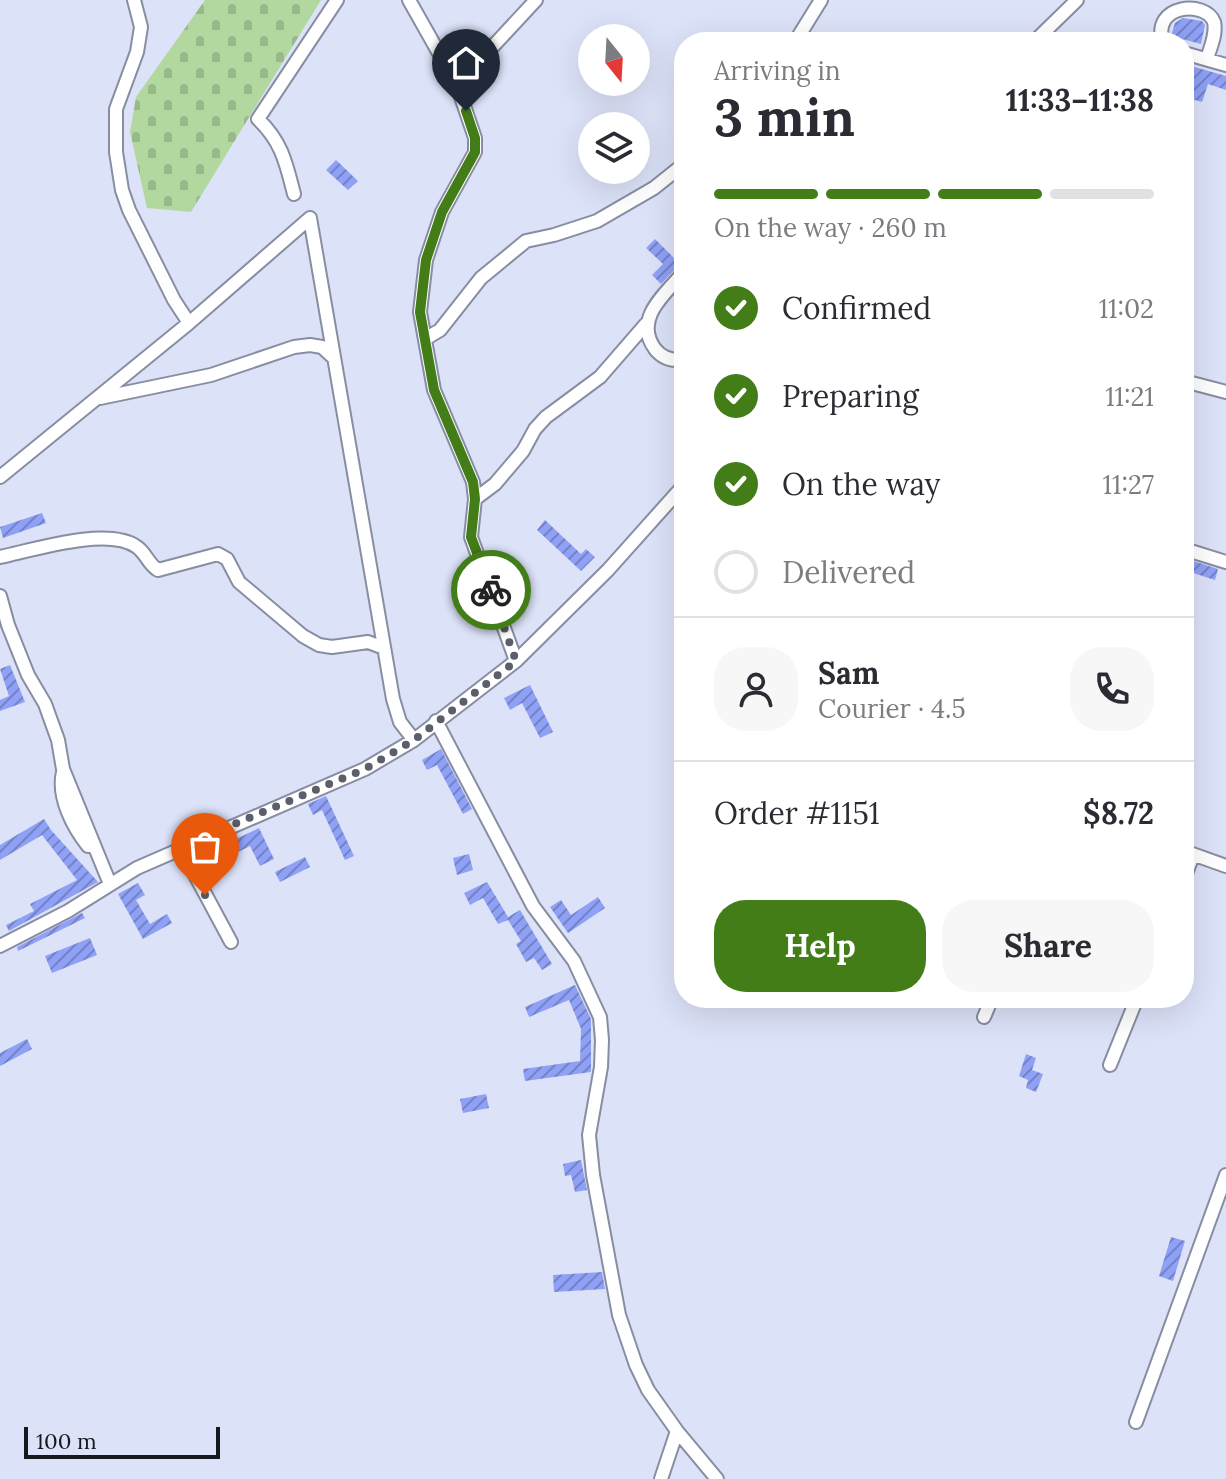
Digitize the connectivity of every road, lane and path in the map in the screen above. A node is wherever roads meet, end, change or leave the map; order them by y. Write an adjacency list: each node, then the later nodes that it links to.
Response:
1 (134, 0): 17 (street)
2 (337, 0): 15 (street)
3 (409, 0): 13 (street)
4 (536, 0): 13 (street)
5 (821, 0): 7 (street)
6 (1074, 1): 8 (street)
7 (801, 32)
8 (1044, 32)
9 (1162, 32): 11 (street)
10 (1194, 56): 11 (street)
11 (1207, 59): 12 (street)
12 (1226, 65)
13 (457, 85): 19 (street)
14 (674, 172): 19 (street)
15 (294, 194)
16 (674, 283): 18 (street)
17 (189, 323): 20 (street); 24 (street)
18 (646, 324): 21 (street); 27 (street)
19 (425, 339): 27 (street)
20 (334, 358): 24 (street); 32 (street)
21 (674, 361)
22 (1194, 384): 23 (street)
23 (1226, 392)
24 (97, 398): 25 (street)
25 (0, 477)
26 (674, 496): 33 (street)
27 (475, 499): 33 (street)
28 (1194, 552): 30 (street)
29 (0, 557): 32 (street)
30 (1226, 562)
31 (0, 596): 39 (street)
32 (384, 648): 35 (street)
33 (516, 661): 34 (street)
34 (436, 721): 35 (street); 48 (street)
35 (414, 740): 36 (street)
36 (180, 847): 39 (street); 40 (street)
37 (1194, 855): 38 (street)
38 (1226, 866)
39 (110, 884): 41 (street)
40 (231, 942)
41 (0, 946)
42 (988, 1008): 44 (street)
43 (1133, 1008): 45 (street)
44 (984, 1017)
45 (1110, 1065)
46 (1226, 1175): 47 (street)
47 (1136, 1422)
48 (677, 1431): 49 (street); 50 (street)
49 (661, 1479)
50 (717, 1479)

